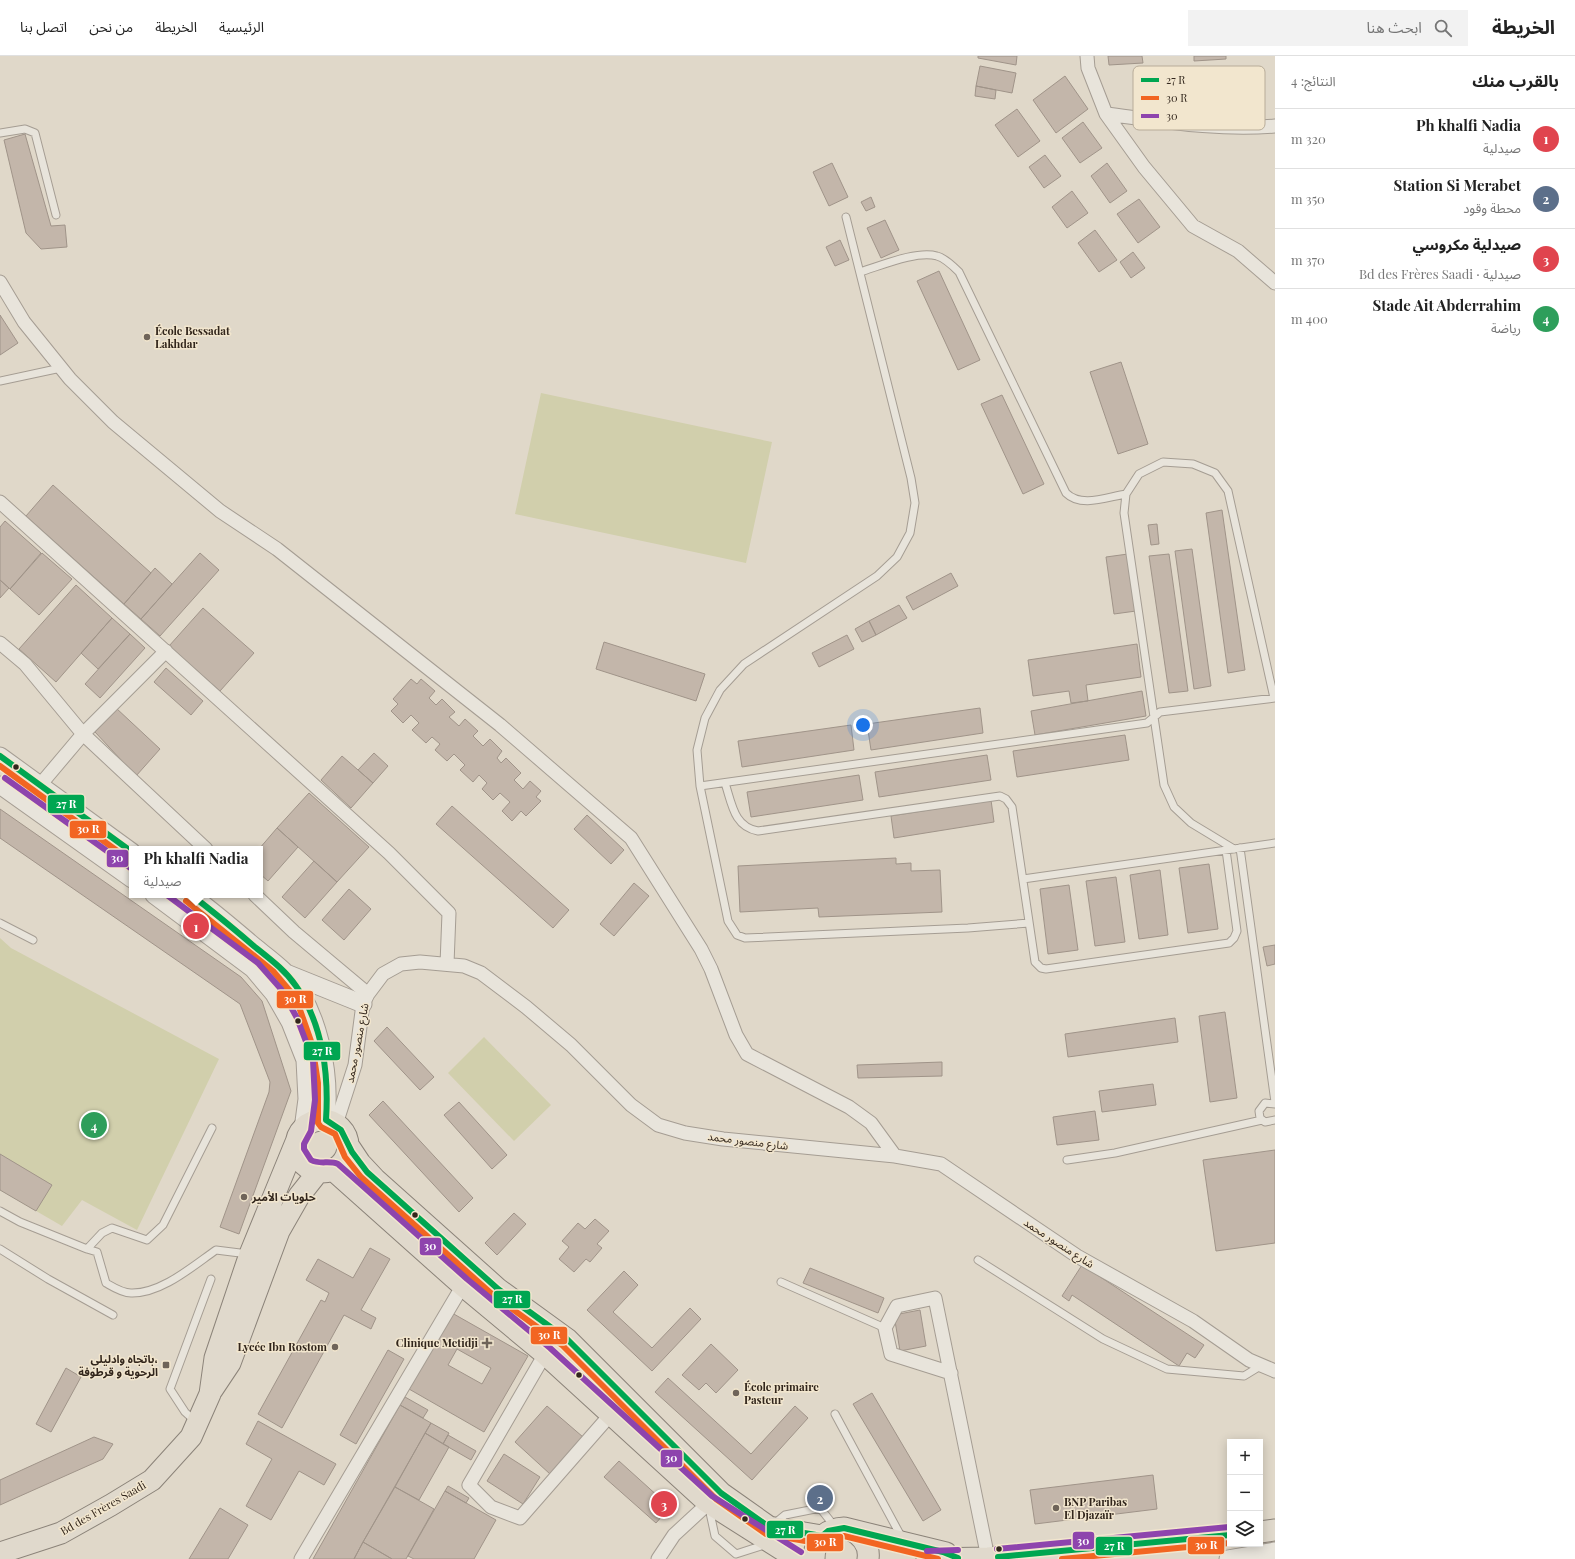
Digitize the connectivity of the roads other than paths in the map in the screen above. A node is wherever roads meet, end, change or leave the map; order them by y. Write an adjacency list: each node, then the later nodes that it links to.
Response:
1 (1087, 56): 2 (street)
2 (1106, 114): 3 (street); 11 (street)
3 (1133, 117)
4 (1265, 126): 5 (street)
5 (1275, 126)
6 (0, 133): 7 (lane)
7 (56, 215)
8 (846, 218): 9 (lane)
9 (860, 272): 14 (lane); 25 (lane)
10 (0, 282): 12 (street)
11 (1275, 283)
12 (61, 368): 13 (lane); 49 (street)
13 (0, 381)
14 (1126, 494): 18 (lane); 19 (lane)
15 (0, 502): 17 (street)
16 (0, 643): 20 (street)
17 (166, 651): 20 (street); 39 (street)
18 (1274, 698): 19 (lane)
19 (1154, 717): 22 (lane); 28 (lane)
20 (83, 734): 24 (street); 27 (street)
21 (0, 756): 24 (street)
22 (724, 783): 25 (lane); 32 (lane)
23 (0, 785): 31 (street)
24 (40, 785): 29 (street)
25 (700, 786): 36 (lane)
26 (1275, 843): 28 (lane)
27 (203, 846)
28 (1237, 849): 30 (lane); 42 (lane)
29 (129, 850)
30 (1226, 850): 32 (lane); 36 (lane)
31 (129, 877)
32 (1023, 879): 36 (lane)
33 (158, 898): 47 (street)
34 (195, 898): 40 (street)
35 (258, 898): 41 (street)
36 (1030, 922)
37 (0, 923): 38 (lane)
38 (33, 940)
39 (447, 964): 41 (street, شارع منصور محمد); 49 (street, شارع منصور محمد)
40 (286, 973): 41 (street); 45 (street)
41 (366, 999): 45 (street, شارع منصور محمد)
42 (1275, 1103): 43 (lane)
43 (1262, 1120): 44 (lane); 50 (lane)
44 (1275, 1120)
45 (331, 1122): 47 (main road); 48 (main road)
46 (212, 1128): 56 (lane)
47 (300, 1135): 51 (main road); 57 (main road, Bd des Frères Saadi)
48 (348, 1145): 51 (main road); 59 (main road)
49 (895, 1156): 65 (street, شارع منصور محمد)
50 (1067, 1160)
51 (325, 1171): 52 (main road); 53 (main road, Bd des Frères Saadi)
52 (353, 1186): 53 (main road); 59 (main road)
53 (299, 1196): 68 (main road, Bd des Frères Saadi)
54 (0, 1211): 56 (lane)
55 (0, 1249): 62 (lane)
56 (87, 1249): 57 (lane)
57 (250, 1254): 68 (main road, Bd des Frères Saadi)
58 (978, 1260): 65 (lane)
59 (468, 1277): 64 (main road); 72 (main road); 83 (street)
60 (211, 1279): 71 (lane)
61 (781, 1282): 63 (lane)
62 (113, 1316)
63 (885, 1328): 67 (street); 67 (street)
64 (545, 1354): 69 (main road); 69 (street)
65 (1262, 1366): 66 (street, شارع منصور محمد)
66 (1275, 1371)
67 (951, 1373): 82 (street)
68 (210, 1394): 71 (main road, Bd des Frères Saadi)
69 (611, 1414): 72 (main road)
70 (835, 1414): 78 (lane)
71 (198, 1423): 80 (main road, Bd des Frères Saadi)
72 (714, 1498): 76 (main road); 76 (lane); 84 (street)
73 (1275, 1530): 75 (main road)
74 (836, 1531): 76 (main road); 76 (lane); 78 (main road); 86 (main road); 87 (main road)
75 (1263, 1532)
76 (770, 1535): 85 (main road)
77 (1227, 1535): 82 (main road)
78 (904, 1543): 81 (main road)
79 (1275, 1551): 89 (street)
80 (0, 1553)
81 (959, 1558): 82 (main road); 88 (main road)
82 (988, 1558)
83 (301, 1559)
84 (658, 1559)
85 (797, 1559)
86 (814, 1559)
87 (868, 1559)
88 (927, 1559)
89 (1228, 1559)

